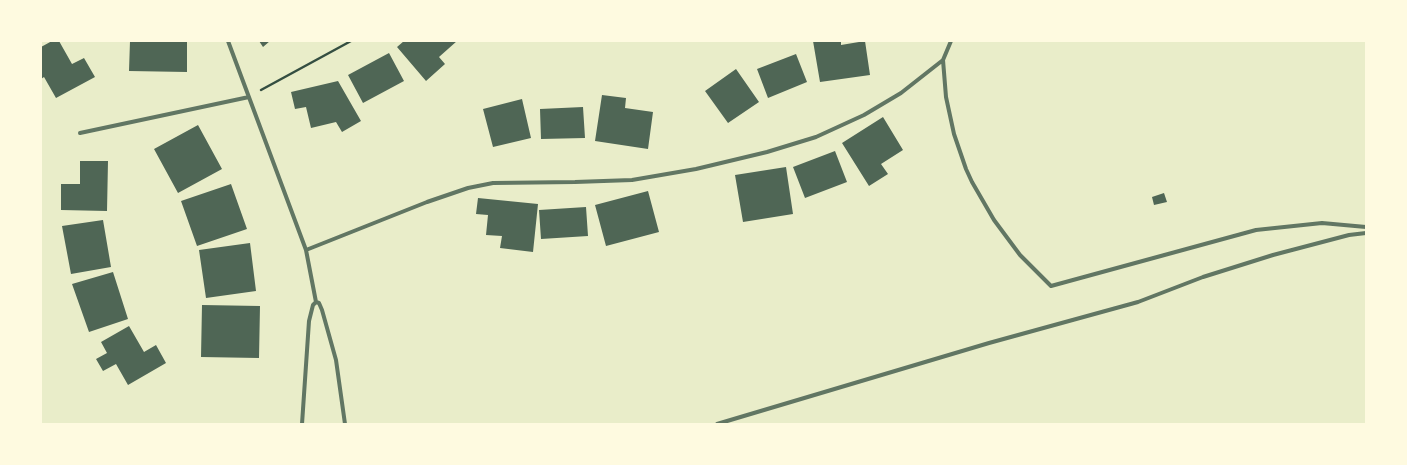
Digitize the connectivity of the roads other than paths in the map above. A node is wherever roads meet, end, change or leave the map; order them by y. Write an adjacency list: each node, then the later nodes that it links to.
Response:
1 (228, 41): 4 (street)
2 (951, 41): 3 (street)
3 (943, 60): 6 (street); 8 (street)
4 (248, 96): 5 (street); 8 (street)
5 (80, 133)
6 (1366, 227)
7 (1366, 233): 12 (street)
8 (306, 250): 9 (street)
9 (316, 302): 10 (street); 11 (street)
10 (302, 424)
11 (345, 424)
12 (717, 424)

